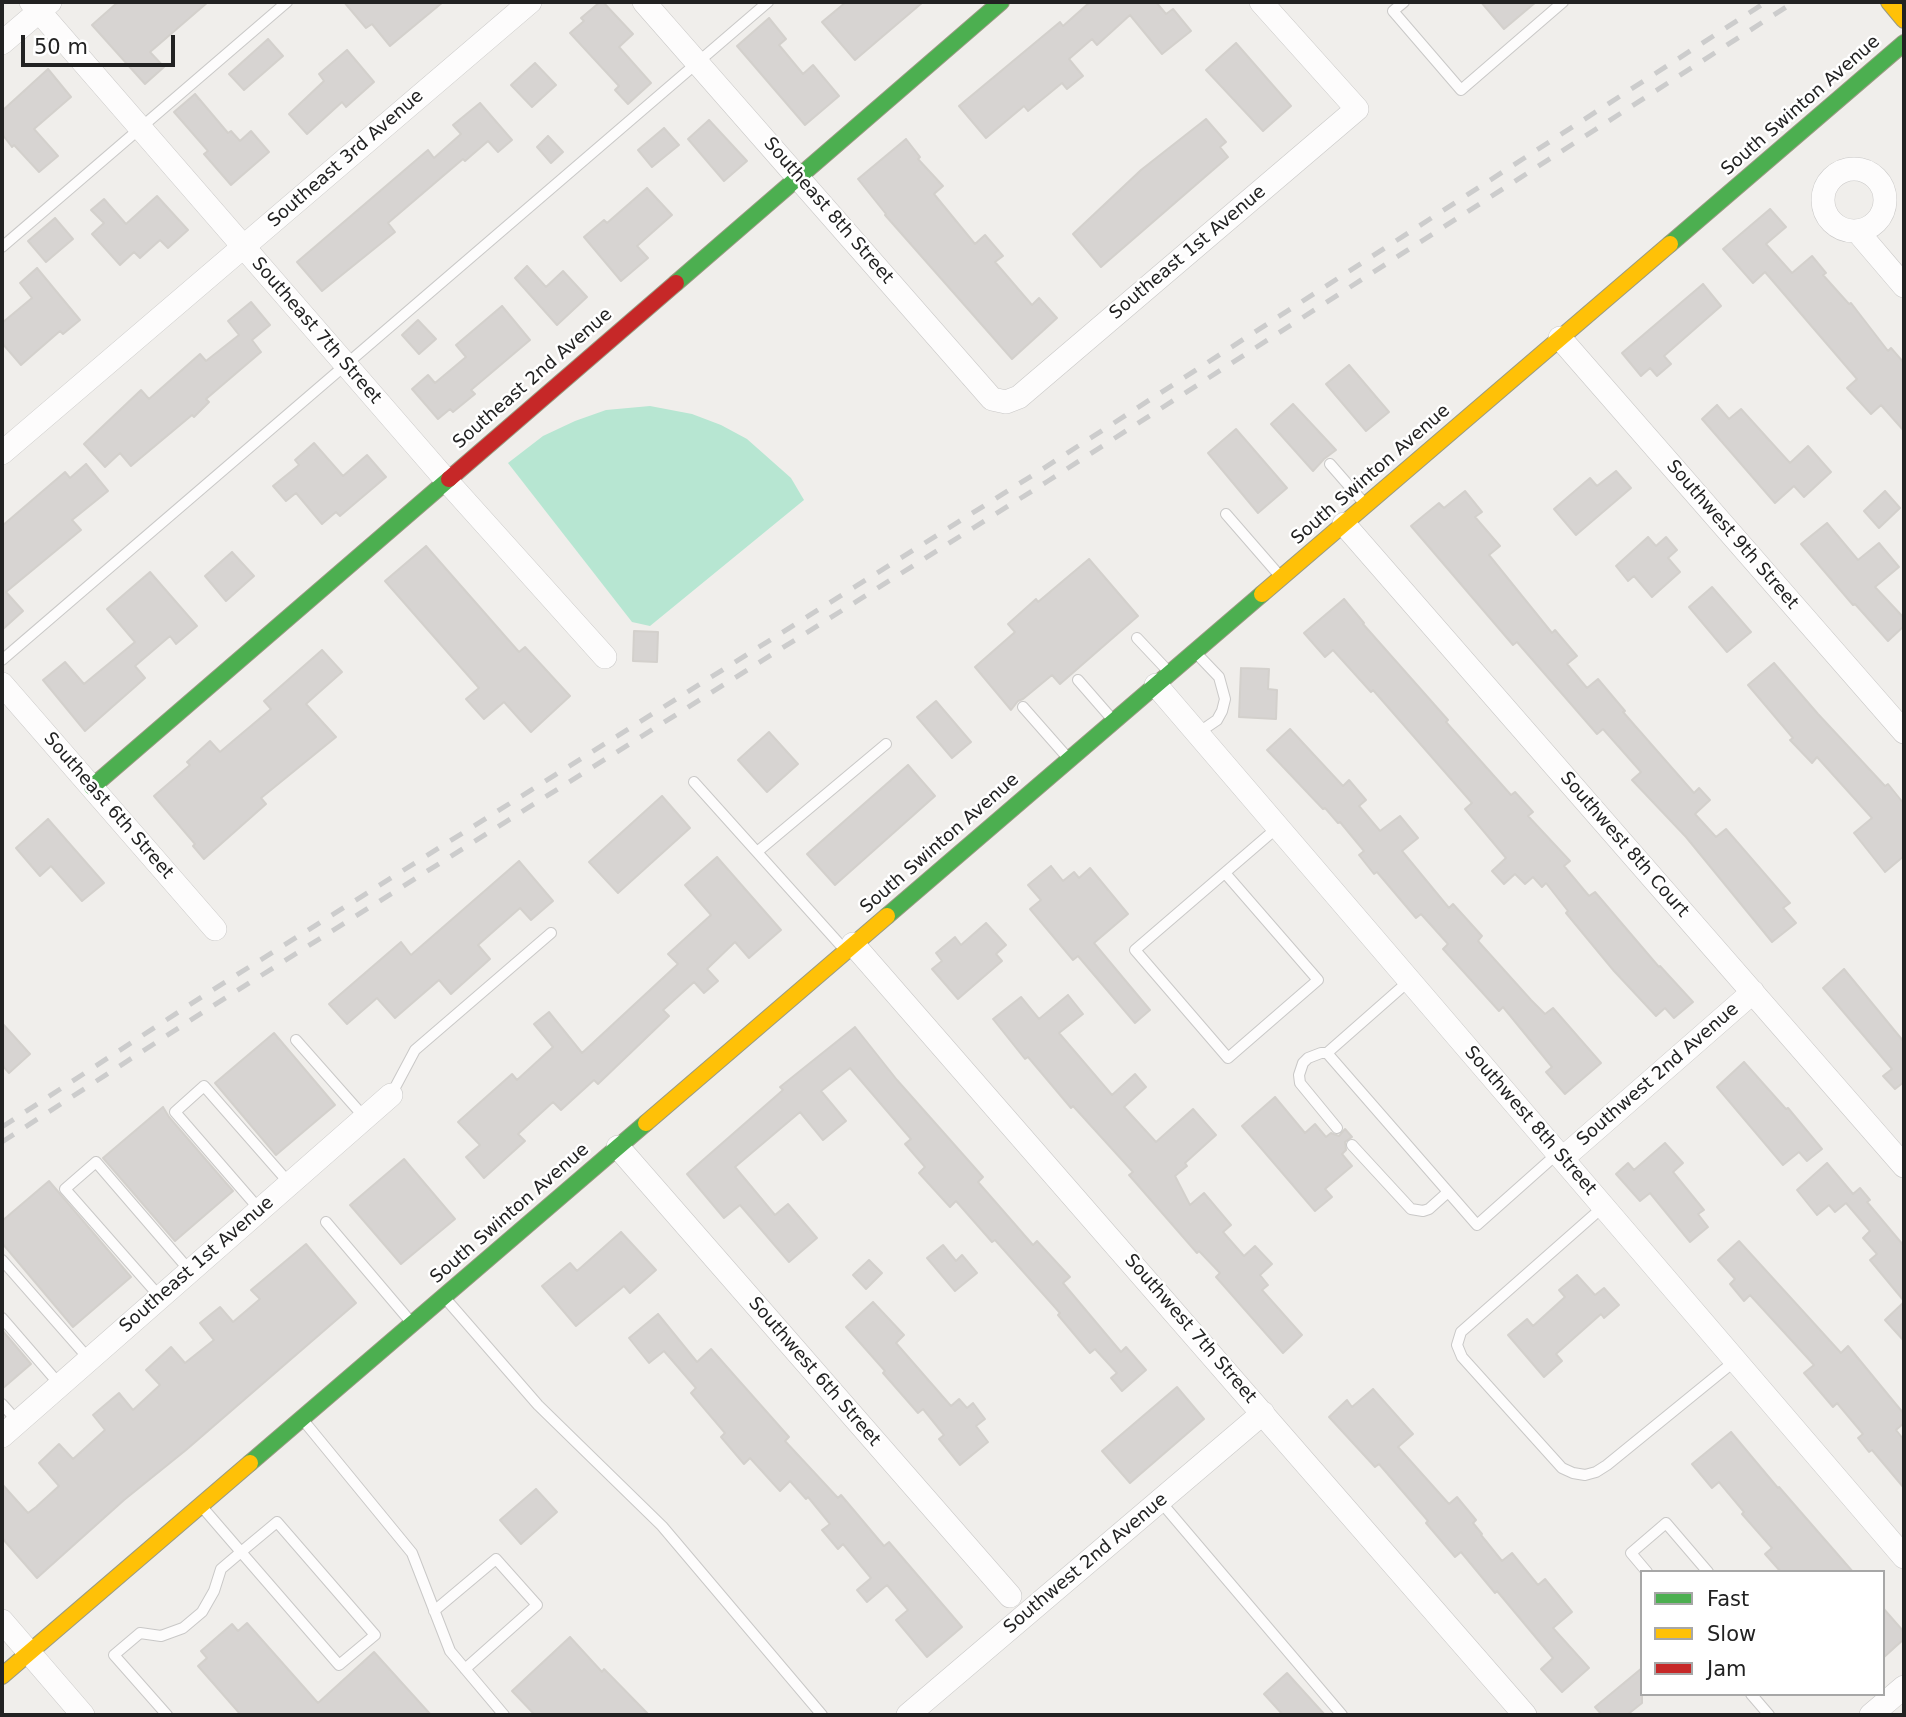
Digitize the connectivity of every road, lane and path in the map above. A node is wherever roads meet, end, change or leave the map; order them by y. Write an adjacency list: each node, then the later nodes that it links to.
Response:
1 (287, 2): 15 (lane)
2 (530, 2): 19 (street, Southeast 3rd Avenue)
3 (644, 2): 14 (street, Southeast 8th Street)
4 (768, 2): 14 (lane)
5 (1001, 2): 16 (street, Southeast 2nd Avenue)
6 (1261, 2): 23 (street, Southeast 1st Avenue)
7 (1404, 2): 8 (lane)
8 (1563, 2)
9 (1889, 2): 11 (street)
10 (40, 5): 12 (street); 15 (street, Southeast 7th Street)
11 (1904, 20)
12 (2, 43)
13 (1904, 43): 21 (street, South Swinton Avenue)
14 (697, 63): 16 (street, Southeast 8th Street); 22 (lane)
15 (141, 129): 18 (lane); 19 (street, Southeast 7th Street)
16 (798, 177): 23 (street, Southeast 8th Street); 26 (street, Southeast 2nd Avenue)
17 (1857, 231): 20 (street)
18 (2, 247)
19 (243, 247): 22 (street, Southeast 7th Street); 24 (street, Southeast 3rd Avenue)
20 (1904, 286)
21 (1560, 338): 27 (street, South Swinton Avenue); 40 (street, Southwest 9th Street)
22 (345, 365): 26 (street, Southeast 7th Street); 34 (lane)
23 (1020, 397)
24 (2, 453)
25 (1330, 464): 27 (lane)
26 (446, 480): 33 (street, Southeast 7th Street); 45 (street, Southeast 2nd Avenue)
27 (1365, 505): 29 (street, South Swinton Avenue)
28 (1226, 514): 30 (lane)
29 (1344, 524): 30 (street, South Swinton Avenue); 53 (street, Southwest 8th Court)
30 (1281, 578): 32 (street, South Swinton Avenue)
31 (1138, 638): 35 (lane)
32 (1195, 651): 35 (street, South Swinton Avenue); 41 (lane)
33 (605, 657)
34 (2, 660)
35 (1163, 679): 39 (street, South Swinton Avenue); 41 (street, Southwest 8th Street)
36 (1078, 680): 39 (lane)
37 (2, 684): 45 (street, Southeast 6th Street)
38 (1023, 707): 43 (lane)
39 (1114, 721): 43 (street, South Swinton Avenue)
40 (1904, 732)
41 (1198, 733): 46 (street, Southwest 8th Street)
42 (886, 744): 47 (lane)
43 (1069, 760): 51 (street, South Swinton Avenue)
44 (694, 782): 47 (lane)
45 (92, 788): 49 (street, Southeast 6th Street)
46 (1279, 827): 48 (lane); 52 (street, Southwest 8th Street)
47 (757, 852): 51 (lane)
48 (1226, 873): 48 (lane)
49 (215, 929)
50 (551, 933): 56 (lane)
51 (849, 948): 60 (street, South Swinton Avenue); 78 (street, Southwest 7th Street)
52 (1410, 980): 55 (lane); 61 (street, Southwest 8th Street)
53 (1753, 992): 61 (street, Southwest 2nd Avenue); 62 (street, Southwest 8th Court)
54 (296, 1040): 57 (lane)
55 (1327, 1053): 58 (lane); 64 (lane)
56 (391, 1095): 57 (street, Southeast 1st Avenue)
57 (365, 1118): 63 (street, Southeast 1st Avenue)
58 (1337, 1128)
59 (1352, 1145): 64 (lane)
60 (618, 1147): 70 (street, South Swinton Avenue); 87 (street, Southwest 6th Street)
61 (1560, 1156): 64 (lane); 65 (street, Southwest 8th Street)
62 (1904, 1166)
63 (290, 1184): 66 (street, Southeast 1st Avenue); 66 (lane)
64 (1448, 1192)
65 (1604, 1206): 75 (street, Southwest 8th Street); 75 (lane)
66 (260, 1210): 69 (street, Southeast 1st Avenue)
67 (326, 1222): 73 (lane)
68 (2, 1260): 74 (lane)
69 (190, 1271): 71 (street, Southeast 1st Avenue); 71 (lane)
70 (443, 1296): 73 (street, South Swinton Avenue); 98 (lane)
71 (160, 1297): 74 (street, Southeast 1st Avenue)
72 (2, 1318): 76 (lane)
73 (412, 1323): 79 (street, South Swinton Avenue)
74 (89, 1359): 76 (street, Southeast 1st Avenue)
75 (1736, 1360): 84 (street, Southwest 8th Street)
76 (60, 1385): 80 (street, Southeast 1st Avenue)
77 (2, 1404): 80 (lane)
78 (1263, 1413): 81 (street, Southwest 2nd Avenue); 101 (street, Southwest 7th Street)
79 (301, 1418): 82 (street, South Swinton Avenue); 88 (lane)
80 (10, 1429)
81 (1160, 1501): 99 (street, Southwest 2nd Avenue); 100 (lane)
82 (200, 1505): 83 (lane); 90 (street, South Swinton Avenue)
83 (241, 1552): 83 (lane); 96 (lane)
84 (1904, 1557)
85 (1645, 1570): 86 (lane)
86 (1706, 1570)
87 (1010, 1597)
88 (435, 1611): 91 (lane); 91 (lane)
89 (2, 1621): 90 (street)
90 (28, 1652): 92 (street, South Swinton Avenue); 95 (street)
91 (465, 1669): 97 (lane)
92 (2, 1676)
93 (1904, 1687): 103 (street)
94 (1753, 1696): 102 (lane)
95 (83, 1715)
96 (166, 1715)
97 (504, 1715)
98 (822, 1715)
99 (908, 1715)
100 (1342, 1715)
101 (1525, 1715)
102 (1769, 1715)
103 (1871, 1715)

